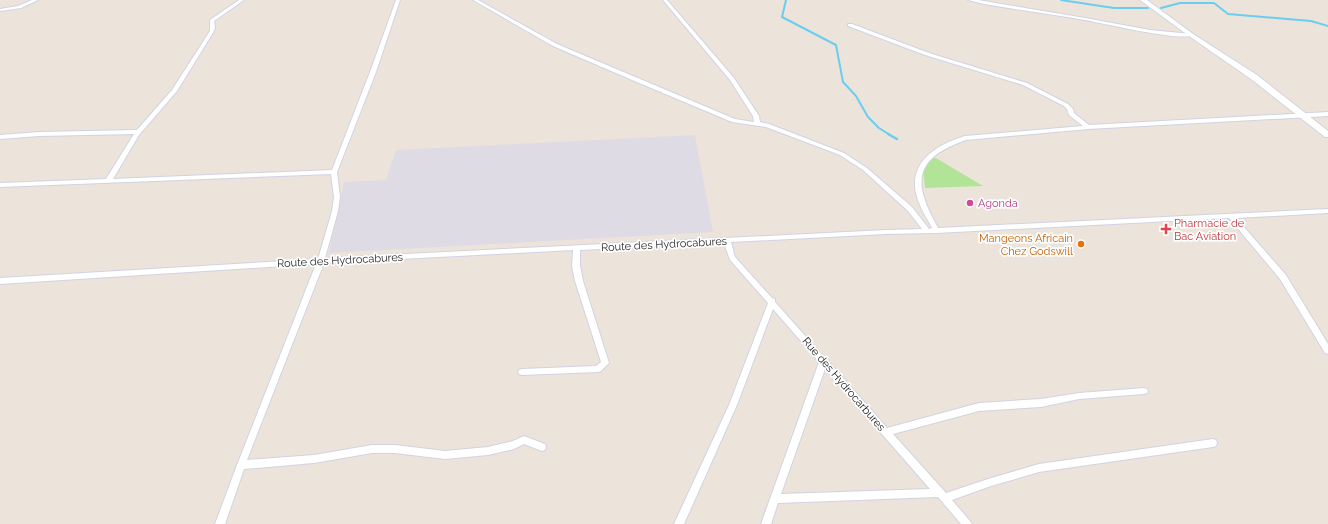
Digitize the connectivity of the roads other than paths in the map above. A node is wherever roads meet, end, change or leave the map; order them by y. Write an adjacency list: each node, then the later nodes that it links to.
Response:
1 (36, 0): 8 (street)
2 (242, 0): 15 (street)
3 (398, 0): 18 (street)
4 (475, 0): 13 (street)
5 (665, 0): 13 (street)
6 (970, 0): 10 (street)
7 (1143, 0): 10 (street)
8 (0, 10)
9 (850, 25): 14 (street)
10 (1190, 35): 12 (street)
11 (1328, 114): 12 (street)
12 (1305, 116): 14 (street); 16 (street)
13 (757, 123): 24 (street)
14 (1088, 128): 23 (street)
15 (139, 132): 17 (street); 19 (street)
16 (1328, 134)
17 (0, 137)
18 (334, 172): 19 (street); 27 (street)
19 (108, 180): 20 (street)
20 (0, 185)
21 (1328, 211): 22 (street, Route des Hydrocabures)
22 (1231, 216): 23 (street, Route des Hydrocabures); 30 (street)
23 (936, 230): 24 (street, Route des Hydrocabures)
24 (927, 231): 25 (street, Route des Hydrocabures)
25 (727, 240): 26 (street, Route des Hydrocabures); 29 (street, Rue des Hydrocarbures)
26 (577, 248): 27 (street, Route des Hydrocabures); 32 (street)
27 (320, 261): 28 (street, Route des Hydrocabures); 37 (street)
28 (0, 280)
29 (772, 301): 31 (street, Rue des Hydrocarbures); 41 (street)
30 (1328, 351)
31 (824, 360): 34 (street, Rue des Hydrocarbures); 39 (street)
32 (522, 372)
33 (1144, 391): 34 (street)
34 (886, 432): 38 (street, Rue des Hydrocarbures)
35 (1213, 443): 38 (street)
36 (542, 447): 37 (street)
37 (241, 465): 40 (street)
38 (942, 495): 39 (street); 43 (street, Rue des Hydrocarbures)
39 (775, 499): 42 (street)
40 (220, 524)
41 (679, 524)
42 (766, 524)
43 (967, 524)

